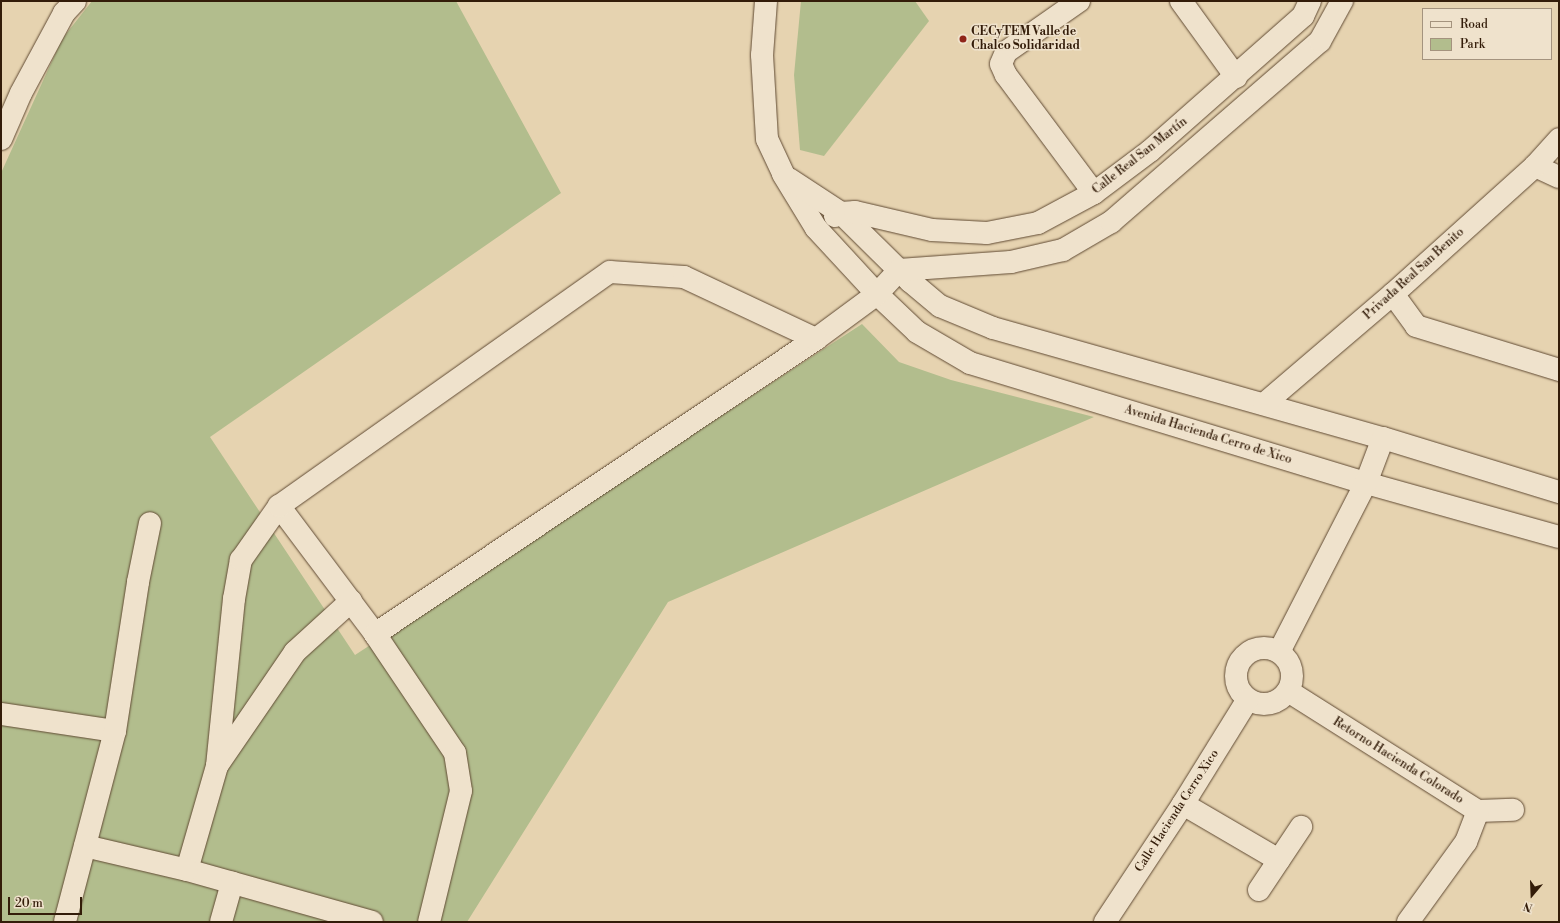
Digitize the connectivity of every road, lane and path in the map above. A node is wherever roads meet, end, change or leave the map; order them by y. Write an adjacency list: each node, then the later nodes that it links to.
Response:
1 (766, 1): 11 (street, Avenida Hacienda Cerro de Xico)
2 (1079, 1): 13 (street)
3 (1180, 1): 7 (street)
4 (1310, 1): 7 (street, Calle Real San Martín)
5 (1342, 1): 16 (street)
6 (69, 7): 8 (street)
7 (1236, 77): 13 (street, Calle Real San Martín)
8 (1, 139)
9 (1559, 139): 10 (street, Privada Real San Benito)
10 (1535, 166): 12 (street); 18 (street, Privada Real San Benito)
11 (783, 174): 14 (street); 15 (street, Avenida Hacienda Cerro de Xico)
12 (1559, 176)
13 (1094, 193): 14 (street, Calle Real San Martín)
14 (841, 213): 15 (street); 16 (street)
15 (816, 228): 17 (street, Avenida Hacienda Cerro de Xico)
16 (899, 270): 17 (street); 21 (street)
17 (876, 294): 19 (street); 23 (street, Avenida Hacienda Cerro de Xico)
18 (1393, 294): 20 (street); 21 (street, Privada Real San Benito)
19 (816, 339): 25 (street); 29 (street)
20 (1559, 370)
21 (1264, 404): 22 (street)
22 (1383, 438): 23 (street); 24 (street)
23 (1366, 483): 27 (street, Avenida Hacienda Cerro de Xico); 30 (street)
24 (1559, 492)
25 (279, 506): 28 (street); 35 (street)
26 (150, 522): 34 (street)
27 (1559, 537)
28 (351, 601): 29 (street); 35 (street)
29 (375, 634): 48 (street)
30 (1279, 652): 31 (street); 32 (street)
31 (1288, 691): 32 (street); 38 (street, Retorno Hacienda Colorado)
32 (1248, 699): 36 (street, Calle Hacienda Cerro Xico)
33 (1, 714): 34 (street)
34 (115, 731): 40 (street)
35 (217, 766): 42 (street)
36 (1183, 804): 41 (street); 49 (street, Calle Hacienda Cerro Xico)
37 (1513, 810): 38 (street)
38 (1478, 812): 50 (street)
39 (1301, 827): 41 (street)
40 (85, 846): 42 (street); 45 (street)
41 (1279, 860): 44 (street)
42 (187, 870): 43 (street)
43 (232, 883): 46 (street); 47 (street)
44 (1259, 890)
45 (65, 922)
46 (221, 922)
47 (372, 922)
48 (429, 922)
49 (1105, 922)
50 (1408, 922)

